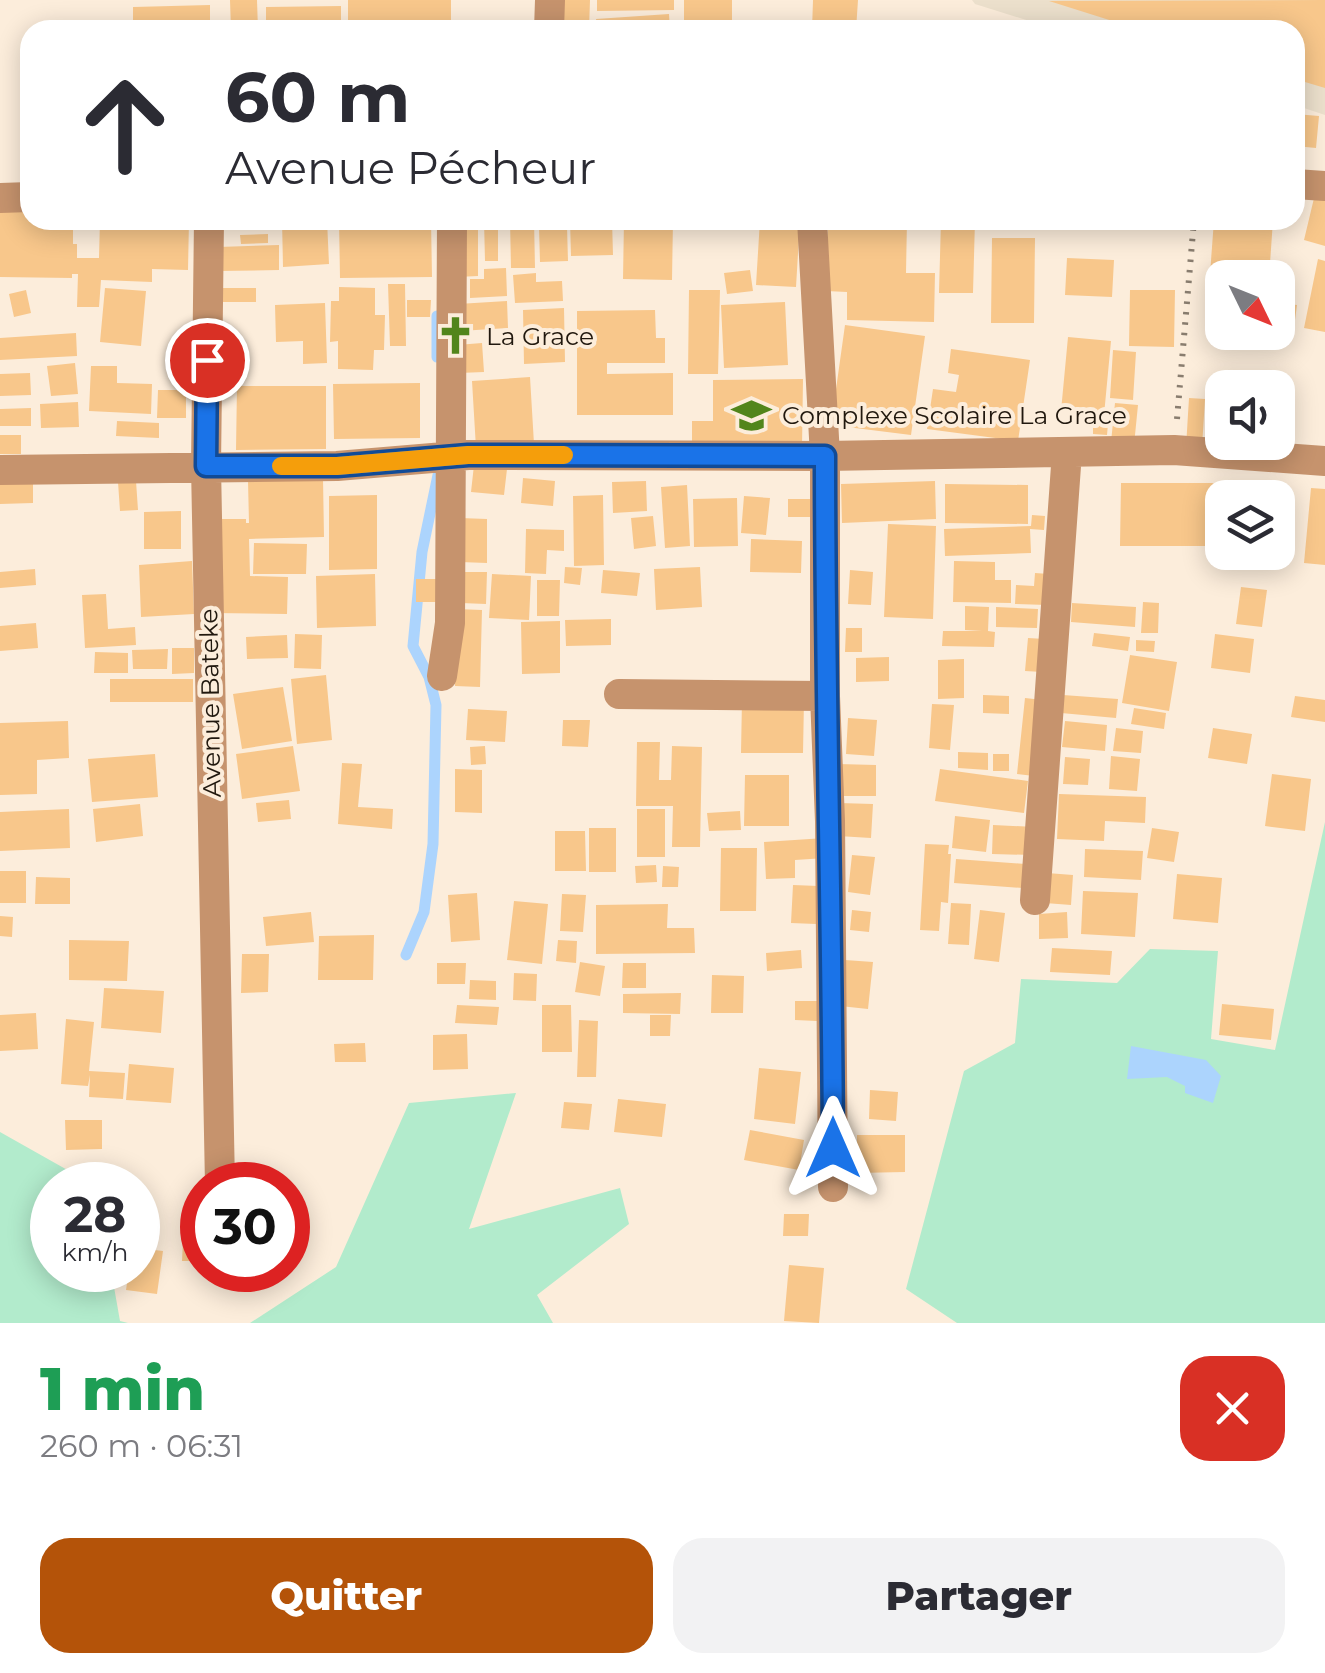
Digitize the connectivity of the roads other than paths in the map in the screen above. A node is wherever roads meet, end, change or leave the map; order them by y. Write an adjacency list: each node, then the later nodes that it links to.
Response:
1 (209, 230): 8 (street, Avenue Bateke)
2 (452, 230): 5 (street)
3 (813, 230): 6 (street)
4 (1067, 452): 6 (street); 7 (street); 13 (street)
5 (450, 456): 6 (street); 8 (street); 10 (street)
6 (825, 456): 12 (street)
7 (1325, 460)
8 (206, 466): 9 (street); 14 (street, Avenue Bateke)
9 (0, 470)
10 (442, 676)
11 (619, 694): 12 (street)
12 (825, 696): 15 (street)
13 (1034, 900)
14 (220, 1162)
15 (833, 1188)

